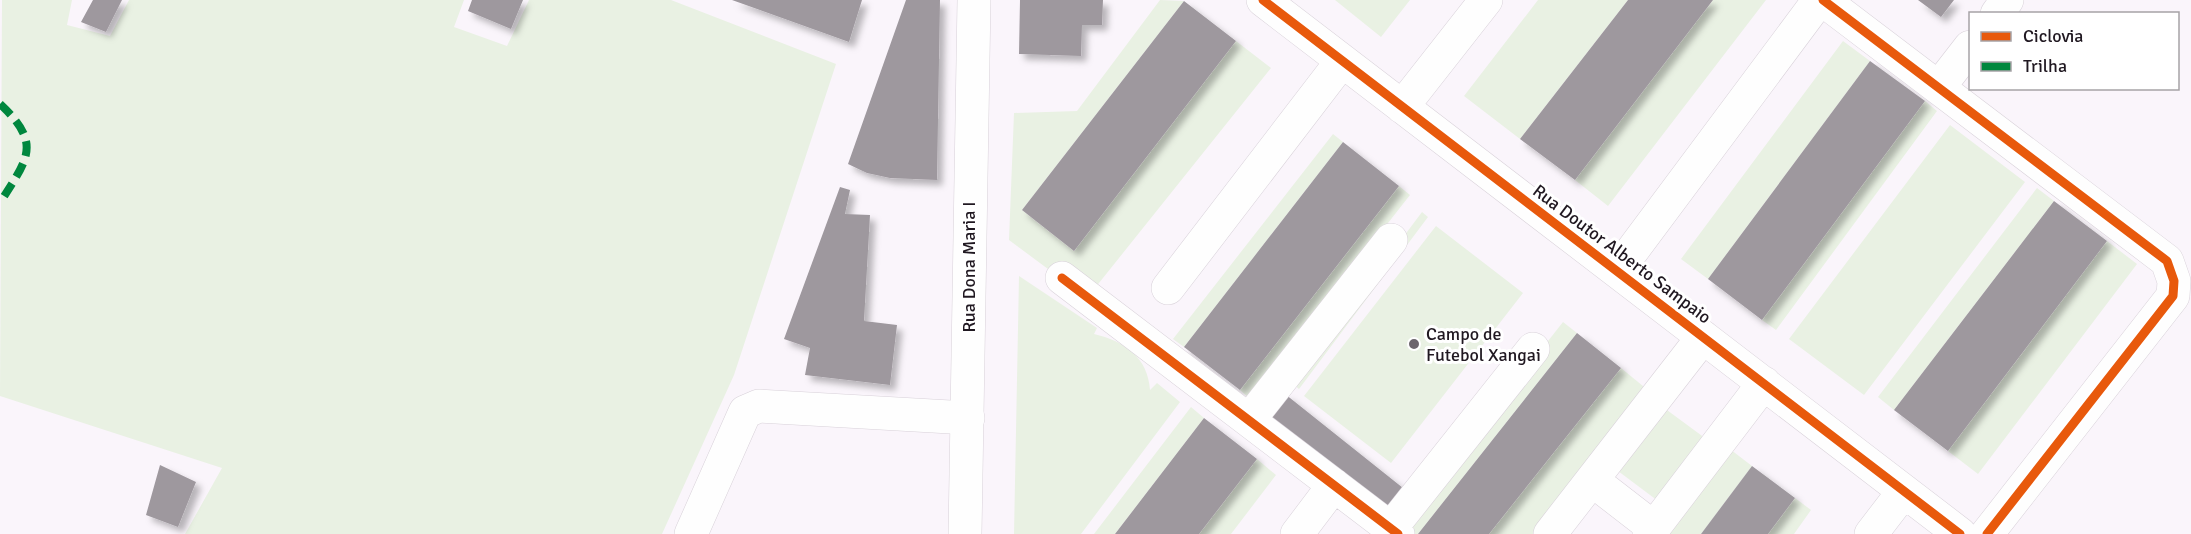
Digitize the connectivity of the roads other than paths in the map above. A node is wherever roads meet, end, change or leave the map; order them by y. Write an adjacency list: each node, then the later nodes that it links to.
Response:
1 (974, 0): 17 (street, Rua Dona Maria I)
2 (1263, 0): 7 (street, Rua Doutor Alberto Sampaio)
3 (1486, 0): 9 (street)
4 (1819, 0): 11 (street)
5 (1823, 0): 8 (street)
6 (1969, 50): 8 (street)
7 (1342, 61): 9 (street, Rua Doutor Alberto Sampaio); 13 (street)
8 (1939, 87): 30 (street)
9 (1402, 106): 11 (street, Rua Doutor Alberto Sampaio)
10 (1391, 240): 18 (street)
11 (1617, 271): 14 (street, Rua Doutor Alberto Sampaio)
12 (1062, 278): 18 (street)
13 (1168, 288)
14 (1703, 337): 16 (street, Rua Doutor Alberto Sampaio); 19 (street)
15 (1533, 349): 22 (street)
16 (1764, 383): 21 (street, Rua Doutor Alberto Sampaio); 23 (street)
17 (968, 418): 24 (street); 25 (street, Rua Dona Maria I)
18 (1249, 420): 20 (street)
19 (1592, 480): 23 (street); 27 (street)
20 (1334, 485): 22 (street); 26 (street)
21 (1904, 490): 28 (street); 29 (street, Rua Doutor Alberto Sampaio)
22 (1395, 531)
23 (1652, 531)
24 (691, 534)
25 (965, 534)
26 (1297, 534)
27 (1550, 534)
28 (1871, 534)
29 (1960, 534)
30 (1987, 534)

